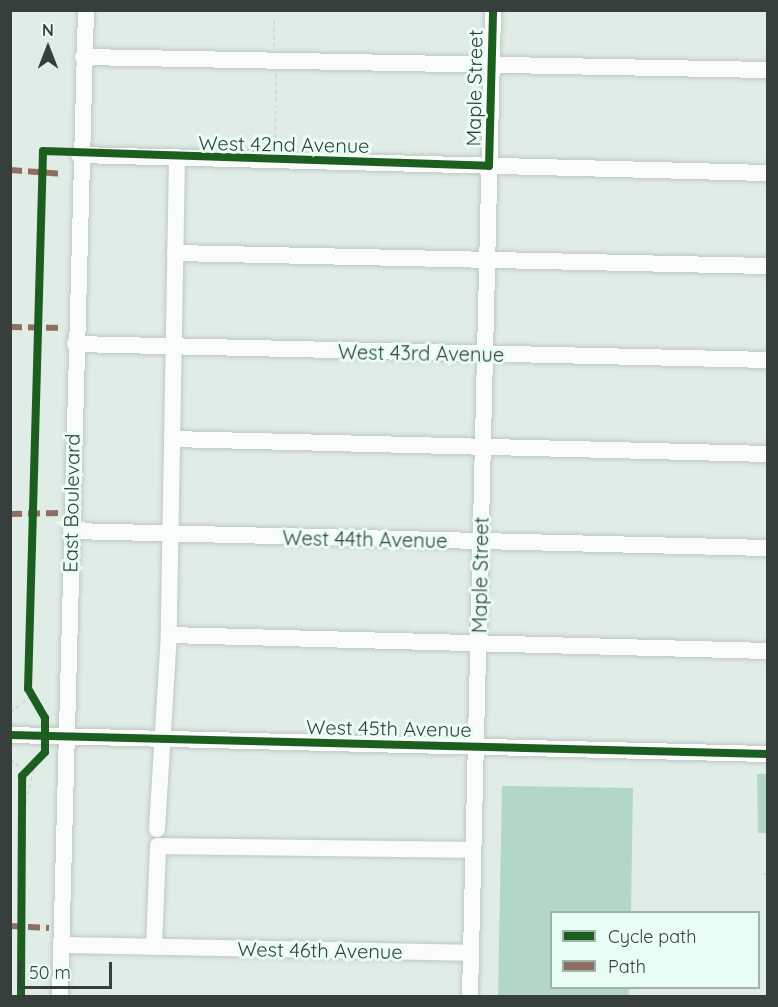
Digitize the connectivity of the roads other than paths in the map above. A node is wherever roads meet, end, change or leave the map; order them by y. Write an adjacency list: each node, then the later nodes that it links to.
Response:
1 (86, 10): 3 (street, East Boulevard)
2 (493, 10): 4 (street, Maple Street)
3 (83, 57): 4 (street); 6 (street, East Boulevard)
4 (492, 64): 5 (street); 8 (street, Maple Street)
5 (768, 70)
6 (79, 155): 7 (street, West 42nd Avenue); 13 (street, East Boulevard)
7 (177, 158): 8 (street, West 42nd Avenue); 10 (street)
8 (489, 165): 9 (street, West 42nd Avenue); 11 (street, Maple Street)
9 (768, 173)
10 (175, 254): 11 (street); 14 (street)
11 (487, 260): 12 (street); 15 (street, Maple Street)
12 (768, 266)
13 (75, 344): 14 (street, West 43rd Avenue); 20 (street, East Boulevard)
14 (173, 347): 15 (street, West 43rd Avenue); 17 (street)
15 (485, 354): 16 (street, West 43rd Avenue); 18 (street, Maple Street)
16 (768, 360)
17 (172, 439): 18 (street); 21 (street)
18 (482, 448): 19 (street); 22 (street, Maple Street)
19 (768, 454)
20 (70, 531): 21 (street, West 44th Avenue); 28 (street, East Boulevard)
21 (170, 534): 22 (street, West 44th Avenue); 24 (street)
22 (480, 542): 23 (street, West 44th Avenue); 25 (street, Maple Street)
23 (768, 548)
24 (169, 635): 25 (street); 29 (street)
25 (479, 645): 26 (street); 30 (street, Maple Street)
26 (768, 651)
27 (10, 735): 28 (street, West 45th Avenue)
28 (65, 737): 29 (street, West 45th Avenue); 34 (street, East Boulevard)
29 (162, 739): 30 (street, West 45th Avenue); 32 (street)
30 (476, 747): 31 (street, West 45th Avenue); 33 (street, Maple Street)
31 (768, 754)
32 (157, 829)
33 (473, 850): 35 (street); 36 (street, Maple Street)
34 (61, 945): 35 (street, West 46th Avenue); 37 (street, East Boulevard)
35 (154, 947): 36 (street, West 46th Avenue)
36 (471, 953): 38 (street, Maple Street)
37 (60, 996)
38 (470, 996)

